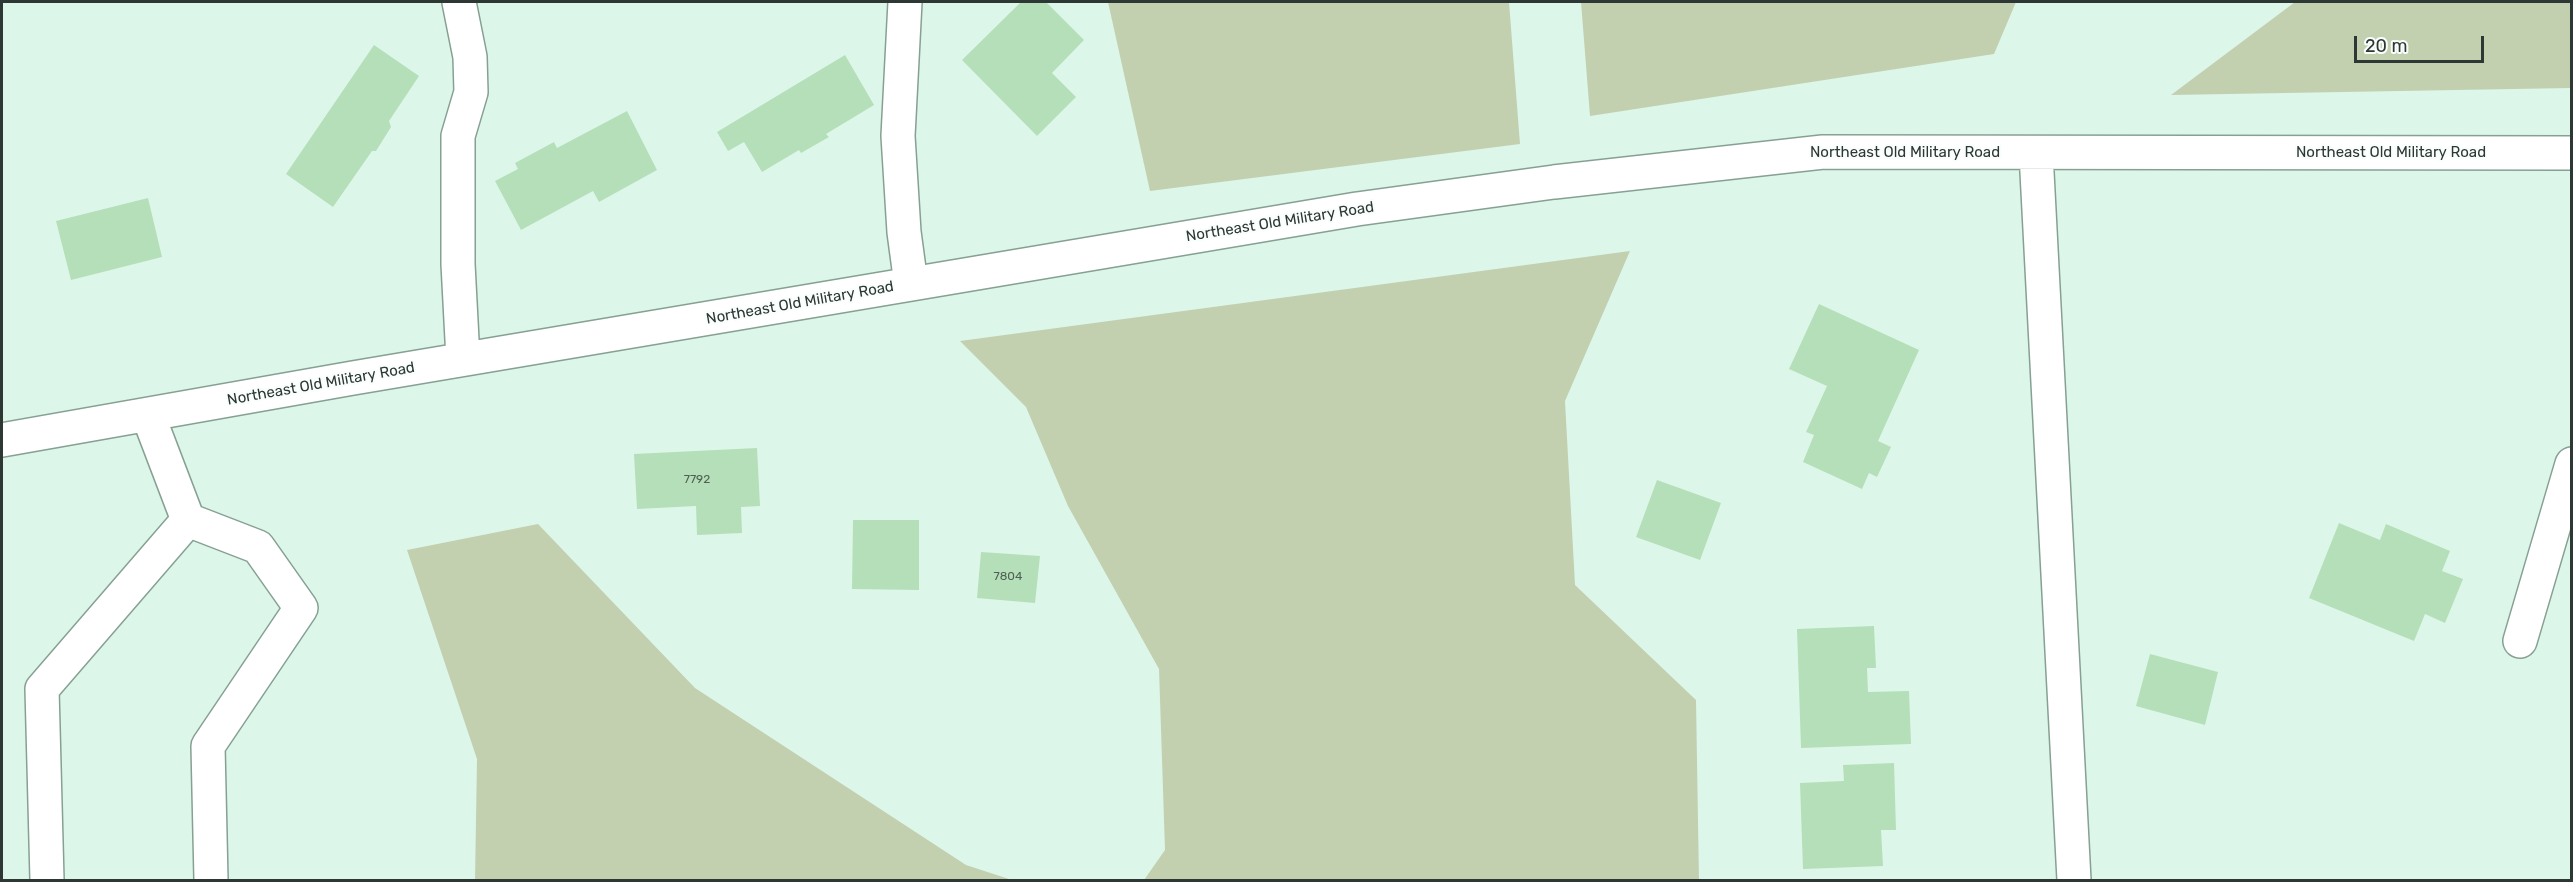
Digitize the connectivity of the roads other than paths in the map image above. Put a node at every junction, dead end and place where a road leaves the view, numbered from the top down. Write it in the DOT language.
graph roads {
  1 [pos="459,2"];
  2 [pos="905,2"];
  3 [pos="2036,153"];
  4 [pos="2571,153"];
  5 [pos="911,284"];
  6 [pos="463,359"];
  7 [pos="148,415"];
  8 [pos="2,440"];
  9 [pos="2571,464"];
  10 [pos="188,520"];
  11 [pos="2520,641"];
  12 [pos="47,880"];
  13 [pos="211,880"];
  14 [pos="2074,880"];
  1 -- 6 [label="street"];
  2 -- 5 [label="street"];
  3 -- 4 [label="street, Northeast Old Military Road"];
  3 -- 5 [label="street, Northeast Old Military Road"];
  3 -- 14 [label="street"];
  5 -- 6 [label="street, Northeast Old Military Road"];
  6 -- 7 [label="street, Northeast Old Military Road"];
  7 -- 8 [label="street, Northeast Old Military Road"];
  7 -- 10 [label="street"];
  9 -- 11 [label="street"];
  10 -- 12 [label="street"];
  10 -- 13 [label="street"];
}
